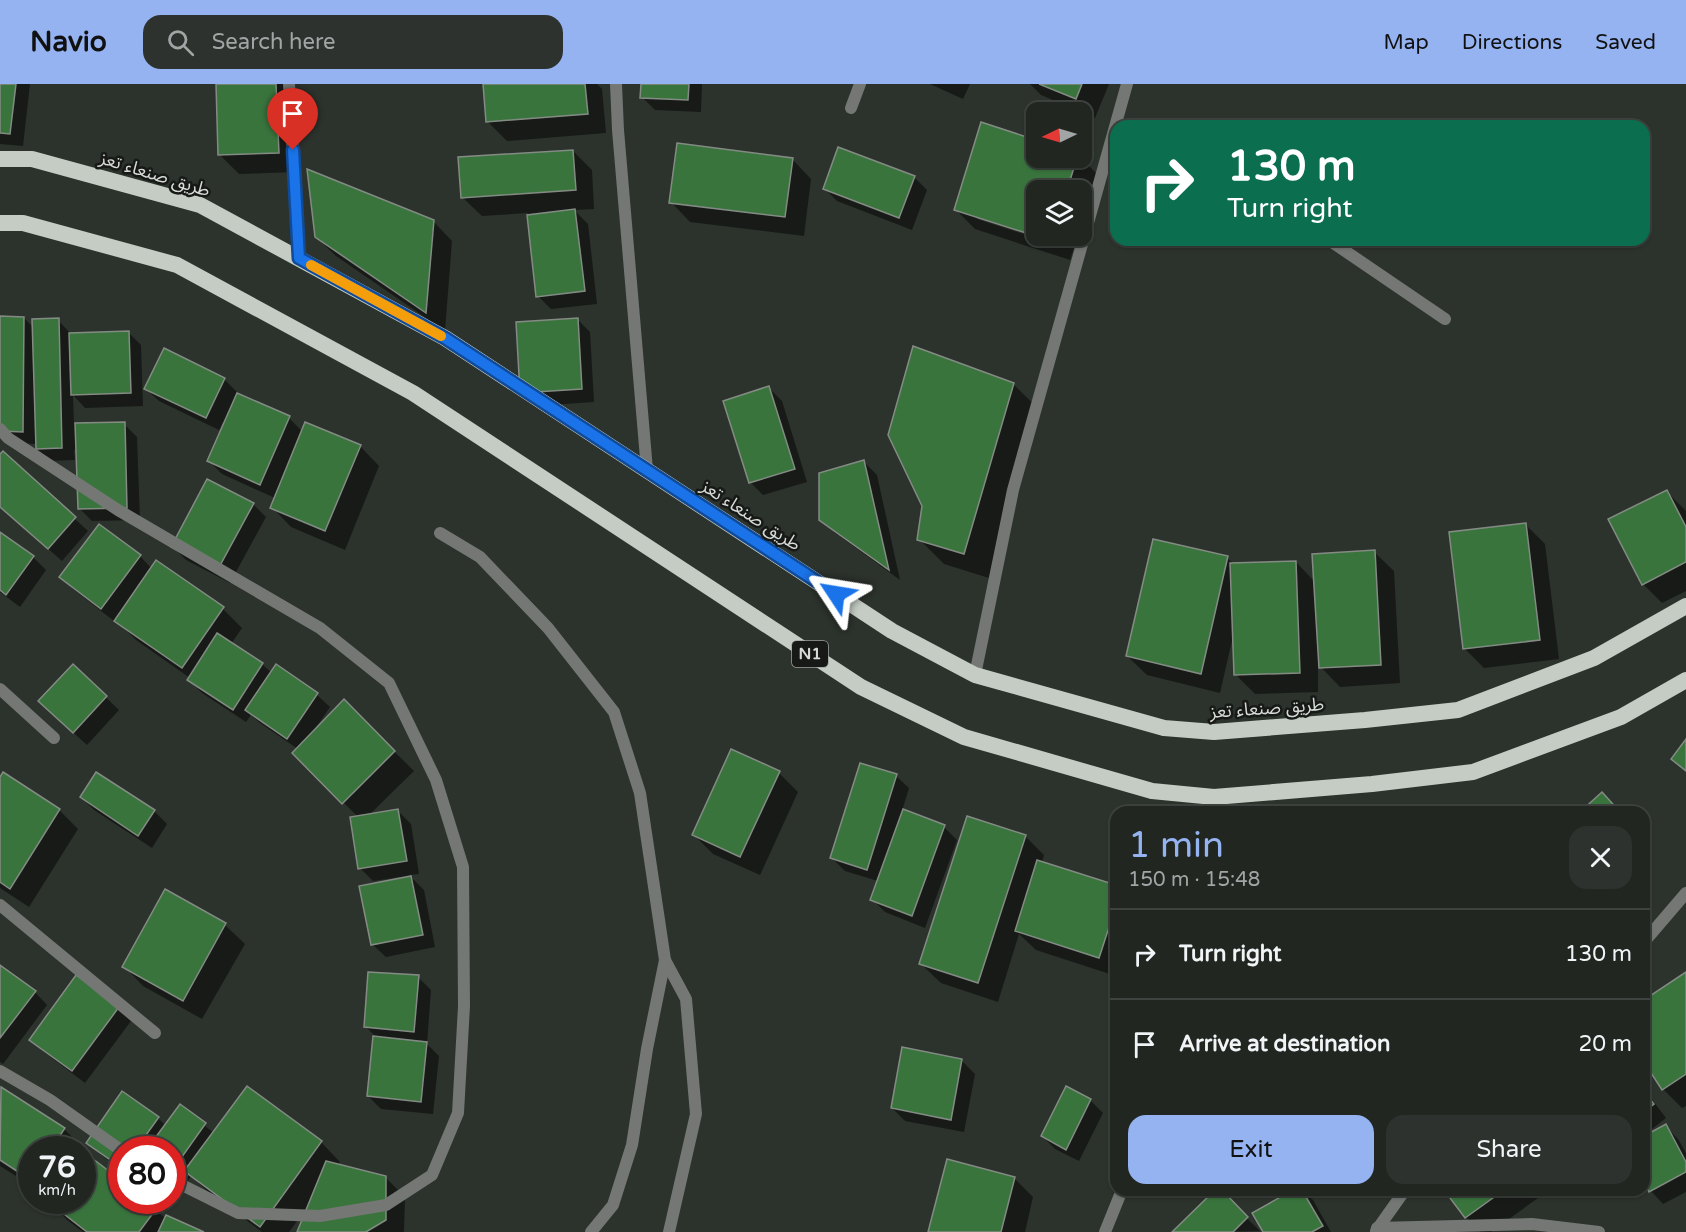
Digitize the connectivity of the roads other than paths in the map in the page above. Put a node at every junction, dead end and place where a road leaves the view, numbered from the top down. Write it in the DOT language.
graph roads {
  1 [pos="289,84"];
  2 [pos="616,84"];
  3 [pos="860,84"];
  4 [pos="1127,84"];
  5 [pos="851,108"];
  6 [pos="1117,120"];
  7 [pos="1110,145"];
  8 [pos="0,159"];
  9 [pos="0,223"];
  10 [pos="1338,246"];
  11 [pos="299,258"];
  12 [pos="1445,318"];
  13 [pos="0,429"];
  14 [pos="647,470"];
  15 [pos="441,533"];
  16 [pos="1686,606"];
  17 [pos="975,675"];
  18 [pos="1686,680"];
  19 [pos="0,690"];
  20 [pos="54,738"];
  21 [pos="1213,804"];
  22 [pos="1686,893"];
  23 [pos="0,905"];
  24 [pos="1650,935"];
  25 [pos="665,960"];
  26 [pos="155,1033"];
  27 [pos="0,1071"];
  28 [pos="108,1141"];
  29 [pos="186,1187"];
  30 [pos="1120,1196"];
  31 [pos="1401,1196"];
  32 [pos="1376,1230"];
  33 [pos="591,1232"];
  34 [pos="669,1232"];
  35 [pos="1105,1232"];
  36 [pos="1599,1232"];
  1 -- 11 [label="street"];
  2 -- 14 [label="street"];
  3 -- 5 [label="street"];
  4 -- 6 [label="street"];
  7 -- 17 [label="street"];
  8 -- 11 [label="highway, طريق صنعاء تعز"];
  9 -- 21 [label="highway, N1"];
  10 -- 12 [label="street"];
  11 -- 14 [label="highway, طريق صنعاء تعز"];
  13 -- 29 [label="street"];
  14 -- 17 [label="highway, طريق صنعاء تعز"];
  15 -- 25 [label="street"];
  16 -- 17 [label="highway, طريق صنعاء تعز"];
  18 -- 21 [label="highway, N1"];
  19 -- 20 [label="street"];
  22 -- 24 [label="street"];
  23 -- 26 [label="street"];
  25 -- 33 [label="street"];
  25 -- 34 [label="street"];
  27 -- 28 [label="street"];
  30 -- 35 [label="street"];
  31 -- 32 [label="street"];
  32 -- 36 [label="street"];
}
